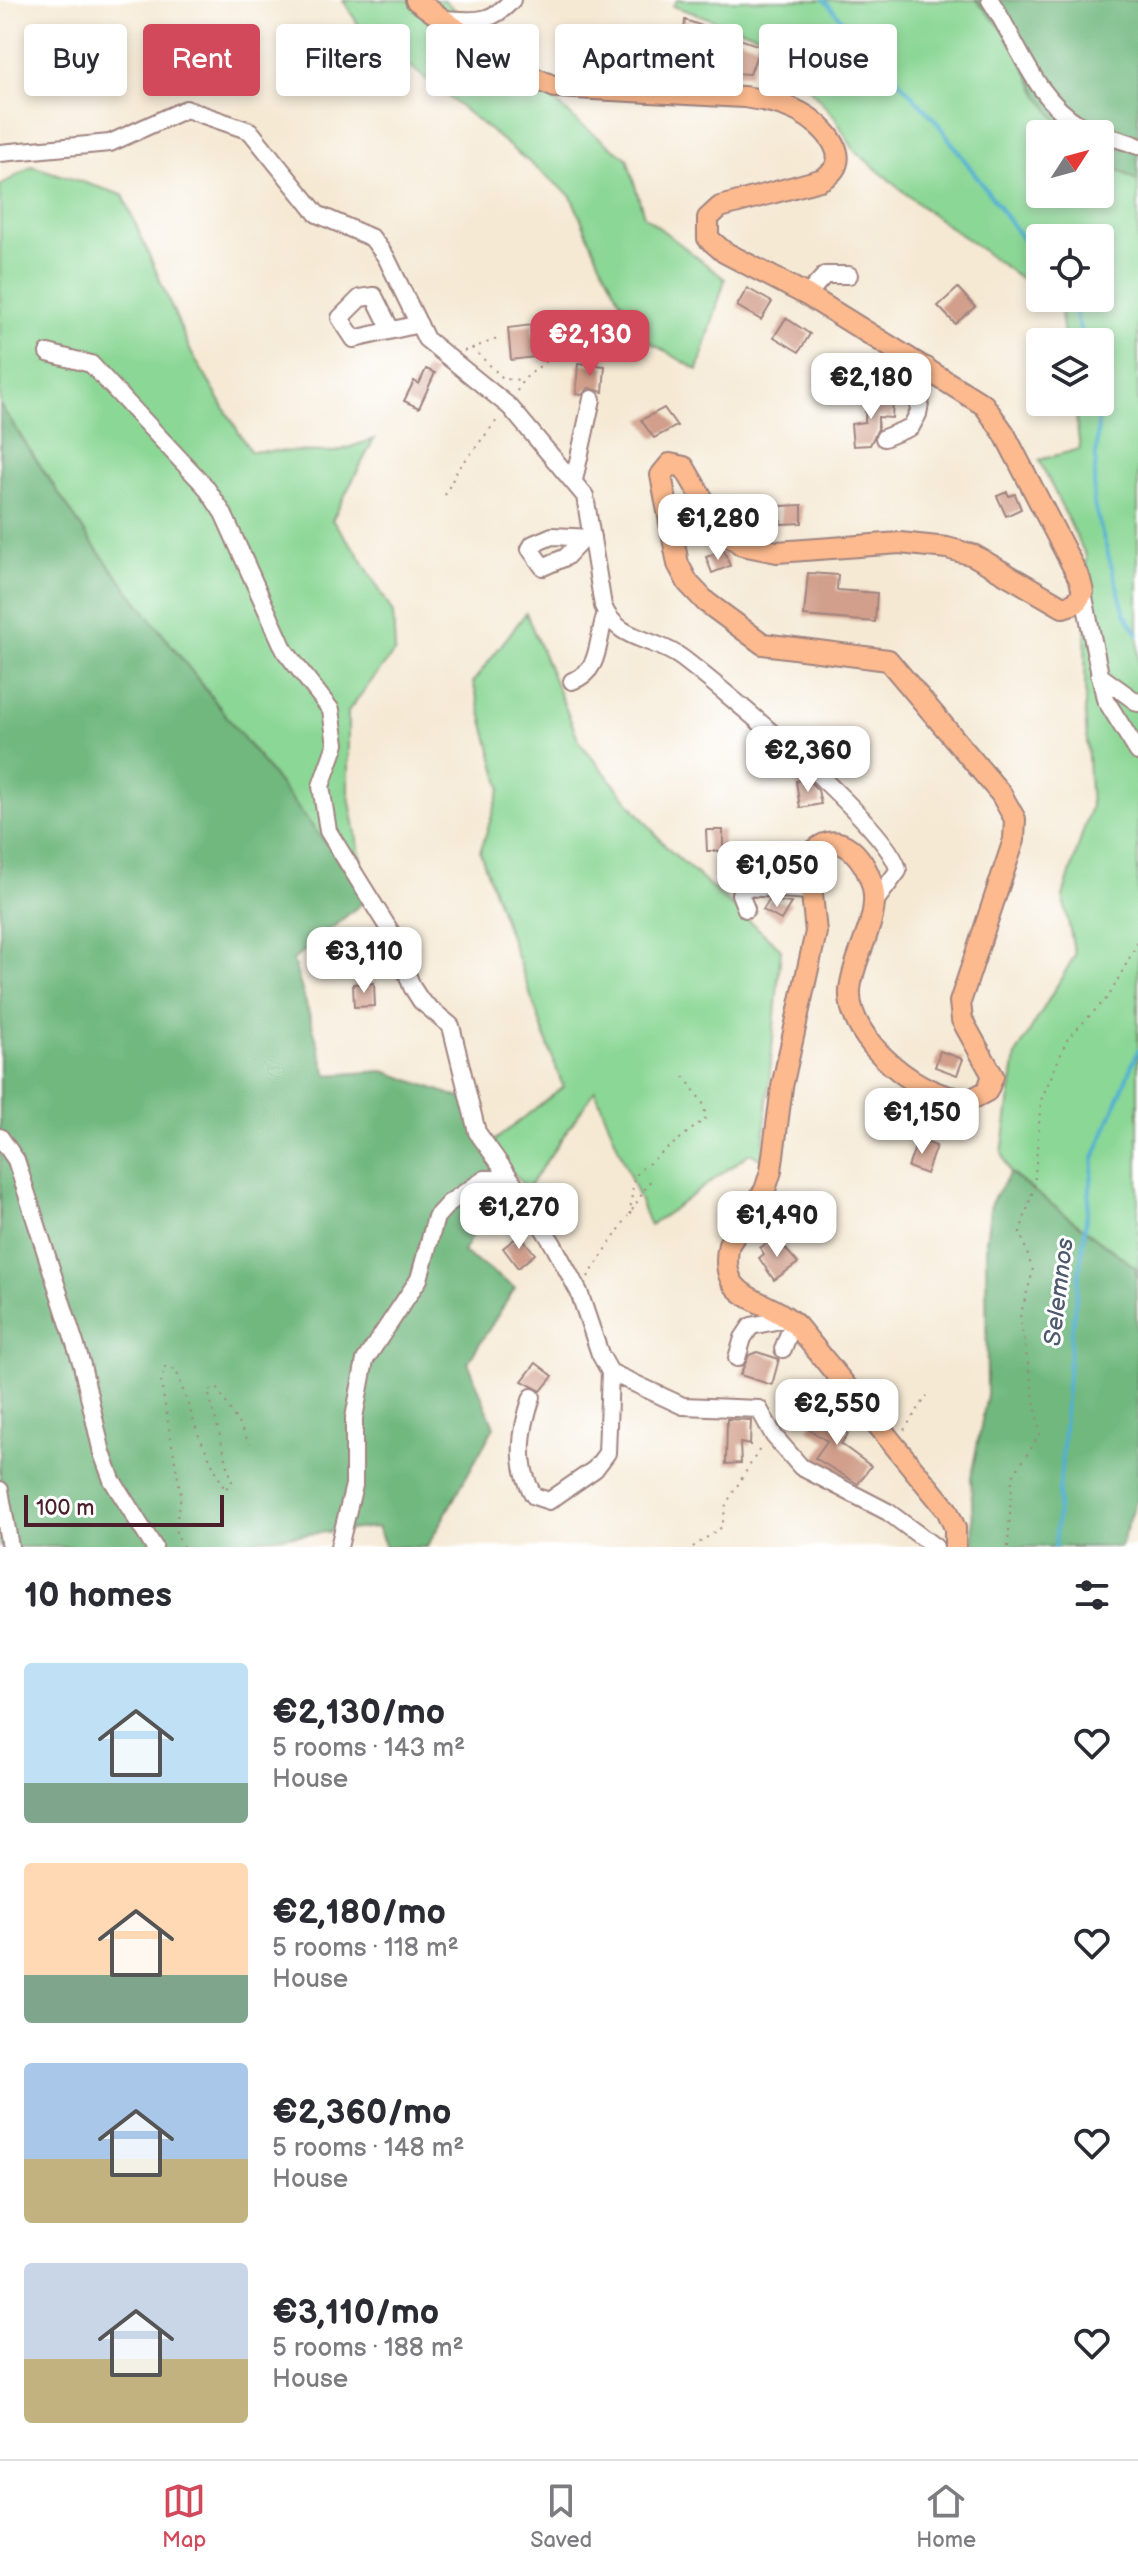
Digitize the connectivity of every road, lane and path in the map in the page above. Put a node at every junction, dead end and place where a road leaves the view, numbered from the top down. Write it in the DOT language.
graph roads {
  1 [pos="416,0"];
  2 [pos="512,0"];
  3 [pos="990,0"];
  4 [pos="441,19"];
  5 [pos="1138,146"];
  6 [pos="0,153"];
  7 [pos="849,275"];
  8 [pos="807,295"];
  9 [pos="419,324"];
  10 [pos="390,328"];
  11 [pos="500,338"];
  12 [pos="472,348"];
  13 [pos="48,353"];
  14 [pos="444,357"];
  15 [pos="546,361"];
  16 [pos="927,366"];
  17 [pos="523,380"];
  18 [pos="592,399"];
  19 [pos="510,407"];
  20 [pos="884,438"];
  21 [pos="574,480"];
  22 [pos="445,495"];
  23 [pos="1083,592"];
  24 [pos="606,613"];
  25 [pos="1099,675"];
  26 [pos="572,681"];
  27 [pos="1138,703"];
  28 [pos="1138,752"];
  29 [pos="812,891"];
  30 [pos="874,903"];
  31 [pos="746,909"];
  32 [pos="1138,942"];
  33 [pos="684,1076"];
  34 [pos="0,1137"];
  35 [pos="652,1178"];
  36 [pos="519,1190"];
  37 [pos="630,1214"];
  38 [pos="579,1292"];
  39 [pos="793,1322"];
  40 [pos="783,1349"];
  41 [pos="737,1358"];
  42 [pos="610,1372"];
  43 [pos="927,1396"];
  44 [pos="532,1397"];
  45 [pos="774,1436"];
  46 [pos="250,1444"];
  47 [pos="894,1445"];
  48 [pos="0,1490"];
  49 [pos="903,1522"];
  50 [pos="10,1547"];
  51 [pos="154,1547"];
  52 [pos="183,1547"];
  53 [pos="339,1547"];
  54 [pos="693,1547"];
  55 [pos="912,1547"];
  56 [pos="935,1547"];
  57 [pos="955,1547"];
  58 [pos="1008,1547"];
  1 -- 4 [label="main road"];
  2 -- 4 [label="street"];
  3 -- 5 [label="street"];
  4 -- 8 [label="main road"];
  6 -- 9 [label="street"];
  7 -- 8 [label="street"];
  8 -- 16 [label="main road"];
  9 -- 10 [label="street"];
  9 -- 14 [label="street"];
  11 -- 12 [label="path"];
  12 -- 14 [label="path"];
  12 -- 17 [label="path"];
  13 -- 36 [label="street"];
  14 -- 19 [label="street"];
  15 -- 17 [label="path"];
  16 -- 20 [label="street"];
  16 -- 23 [label="main road"];
  17 -- 19 [label="path"];
  18 -- 21 [label="street"];
  19 -- 21 [label="street"];
  19 -- 22 [label="path"];
  21 -- 24 [label="street"];
  23 -- 25 [label="street"];
  23 -- 30 [label="main road"];
  24 -- 26 [label="street"];
  24 -- 30 [label="street"];
  25 -- 27 [label="street"];
  25 -- 28 [label="street"];
  29 -- 30 [label="main road"];
  29 -- 31 [label="street"];
  29 -- 39 [label="main road"];
  32 -- 58 [label="path"];
  33 -- 37 [label="path"];
  34 -- 51 [label="street"];
  35 -- 37 [label="path"];
  36 -- 38 [label="street"];
  36 -- 53 [label="street"];
  37 -- 38 [label="path"];
  38 -- 42 [label="street"];
  39 -- 40 [label="street"];
  39 -- 41 [label="street"];
  39 -- 47 [label="main road"];
  42 -- 44 [label="street"];
  42 -- 45 [label="street"];
  43 -- 47 [label="path"];
  45 -- 49 [label="street"];
  45 -- 54 [label="path"];
  46 -- 52 [label="path"];
  47 -- 57 [label="main road"];
  48 -- 50 [label="street"];
  49 -- 55 [label="street"];
  49 -- 56 [label="street"];
}
